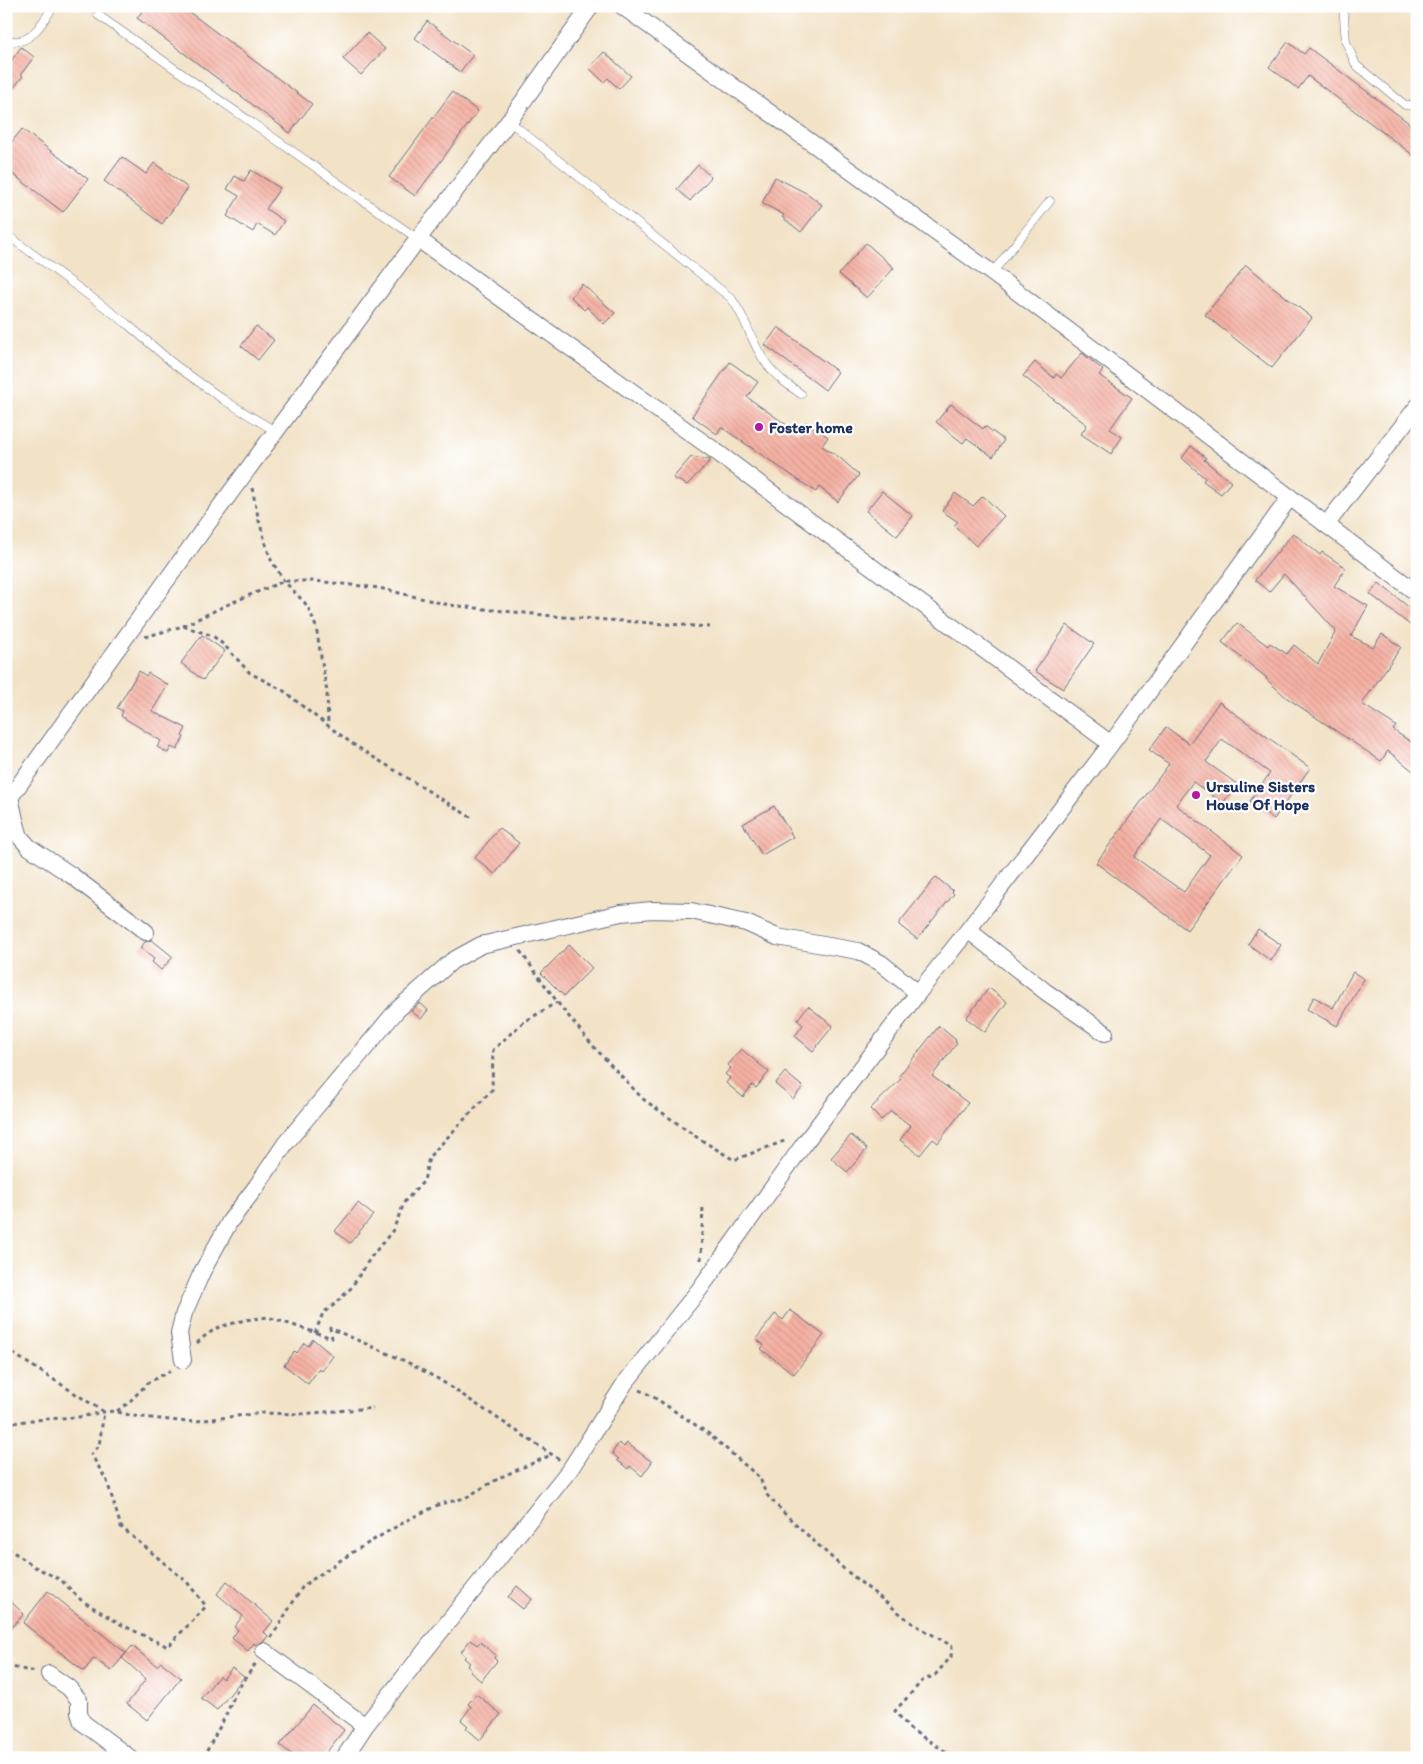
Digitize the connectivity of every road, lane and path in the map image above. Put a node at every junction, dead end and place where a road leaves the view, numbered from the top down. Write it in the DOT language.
graph roads {
  1 [pos="54,6"];
  2 [pos="591,6"];
  3 [pos="622,6"];
  4 [pos="1343,6"];
  5 [pos="98,14"];
  6 [pos="6,39"];
  7 [pos="1417,104"];
  8 [pos="509,121"];
  9 [pos="1050,201"];
  10 [pos="6,234"];
  11 [pos="418,239"];
  12 [pos="992,273"];
  13 [pos="801,394"];
  14 [pos="1417,407"];
  15 [pos="275,431"];
  16 [pos="255,460"];
  17 [pos="1290,497"];
  18 [pos="1326,525"];
  19 [pos="284,581"];
  20 [pos="1417,593"];
  21 [pos="183,626"];
  22 [pos="710,627"];
  23 [pos="123,641"];
  24 [pos="328,726"];
  25 [pos="1111,744"];
  26 [pos="8,800"];
  27 [pos="472,818"];
  28 [pos="968,930"];
  29 [pos="146,932"];
  30 [pos="511,937"];
  31 [pos="918,993"];
  32 [pos="557,1002"];
  33 [pos="1106,1033"];
  34 [pos="804,1144"];
  35 [pos="703,1205"];
  36 [pos="700,1262"];
  37 [pos="315,1333"];
  38 [pos="6,1349"];
  39 [pos="183,1360"];
  40 [pos="625,1384"];
  41 [pos="373,1408"];
  42 [pos="118,1411"];
  43 [pos="104,1412"];
  44 [pos="6,1424"];
  45 [pos="551,1455"];
  46 [pos="570,1468"];
  47 [pos="6,1547"];
  48 [pos="264,1651"];
  49 [pos="6,1666"];
  50 [pos="49,1674"];
  51 [pos="365,1726"];
  52 [pos="130,1758"];
  53 [pos="203,1758"];
  54 [pos="344,1758"];
  55 [pos="956,1758"];
  1 -- 6 [label="lane"];
  2 -- 8 [label="street"];
  3 -- 12 [label="street"];
  4 -- 7 [label="lane"];
  5 -- 11 [label="lane"];
  8 -- 11 [label="street"];
  8 -- 13 [label="lane"];
  9 -- 12 [label="lane"];
  10 -- 15 [label="lane"];
  11 -- 15 [label="street"];
  11 -- 25 [label="street"];
  12 -- 17 [label="street"];
  14 -- 18 [label="street"];
  15 -- 16 [label="street"];
  16 -- 19 [label="path"];
  16 -- 23 [label="street"];
  17 -- 18 [label="street"];
  17 -- 25 [label="street"];
  18 -- 20 [label="street"];
  19 -- 21 [label="path"];
  19 -- 22 [label="path"];
  19 -- 24 [label="path"];
  21 -- 23 [label="path"];
  21 -- 24 [label="path"];
  23 -- 26 [label="street"];
  24 -- 27 [label="path"];
  25 -- 28 [label="street"];
  26 -- 29 [label="street"];
  28 -- 31 [label="street"];
  28 -- 33 [label="street"];
  30 -- 31 [label="street"];
  30 -- 32 [label="path"];
  30 -- 39 [label="street"];
  31 -- 34 [label="street"];
  32 -- 34 [label="path"];
  32 -- 37 [label="path"];
  34 -- 40 [label="street"];
  35 -- 36 [label="path"];
  37 -- 39 [label="path"];
  37 -- 45 [label="path"];
  38 -- 43 [label="path"];
  39 -- 42 [label="path"];
  40 -- 46 [label="street"];
  40 -- 55 [label="path"];
  41 -- 42 [label="path"];
  42 -- 43 [label="path"];
  43 -- 44 [label="path"];
  43 -- 47 [label="path"];
  45 -- 46 [label="path"];
  45 -- 48 [label="path"];
  46 -- 51 [label="street"];
  48 -- 51 [label="street"];
  48 -- 53 [label="path"];
  49 -- 50 [label="path"];
  50 -- 52 [label="street"];
  51 -- 54 [label="street"];
}
